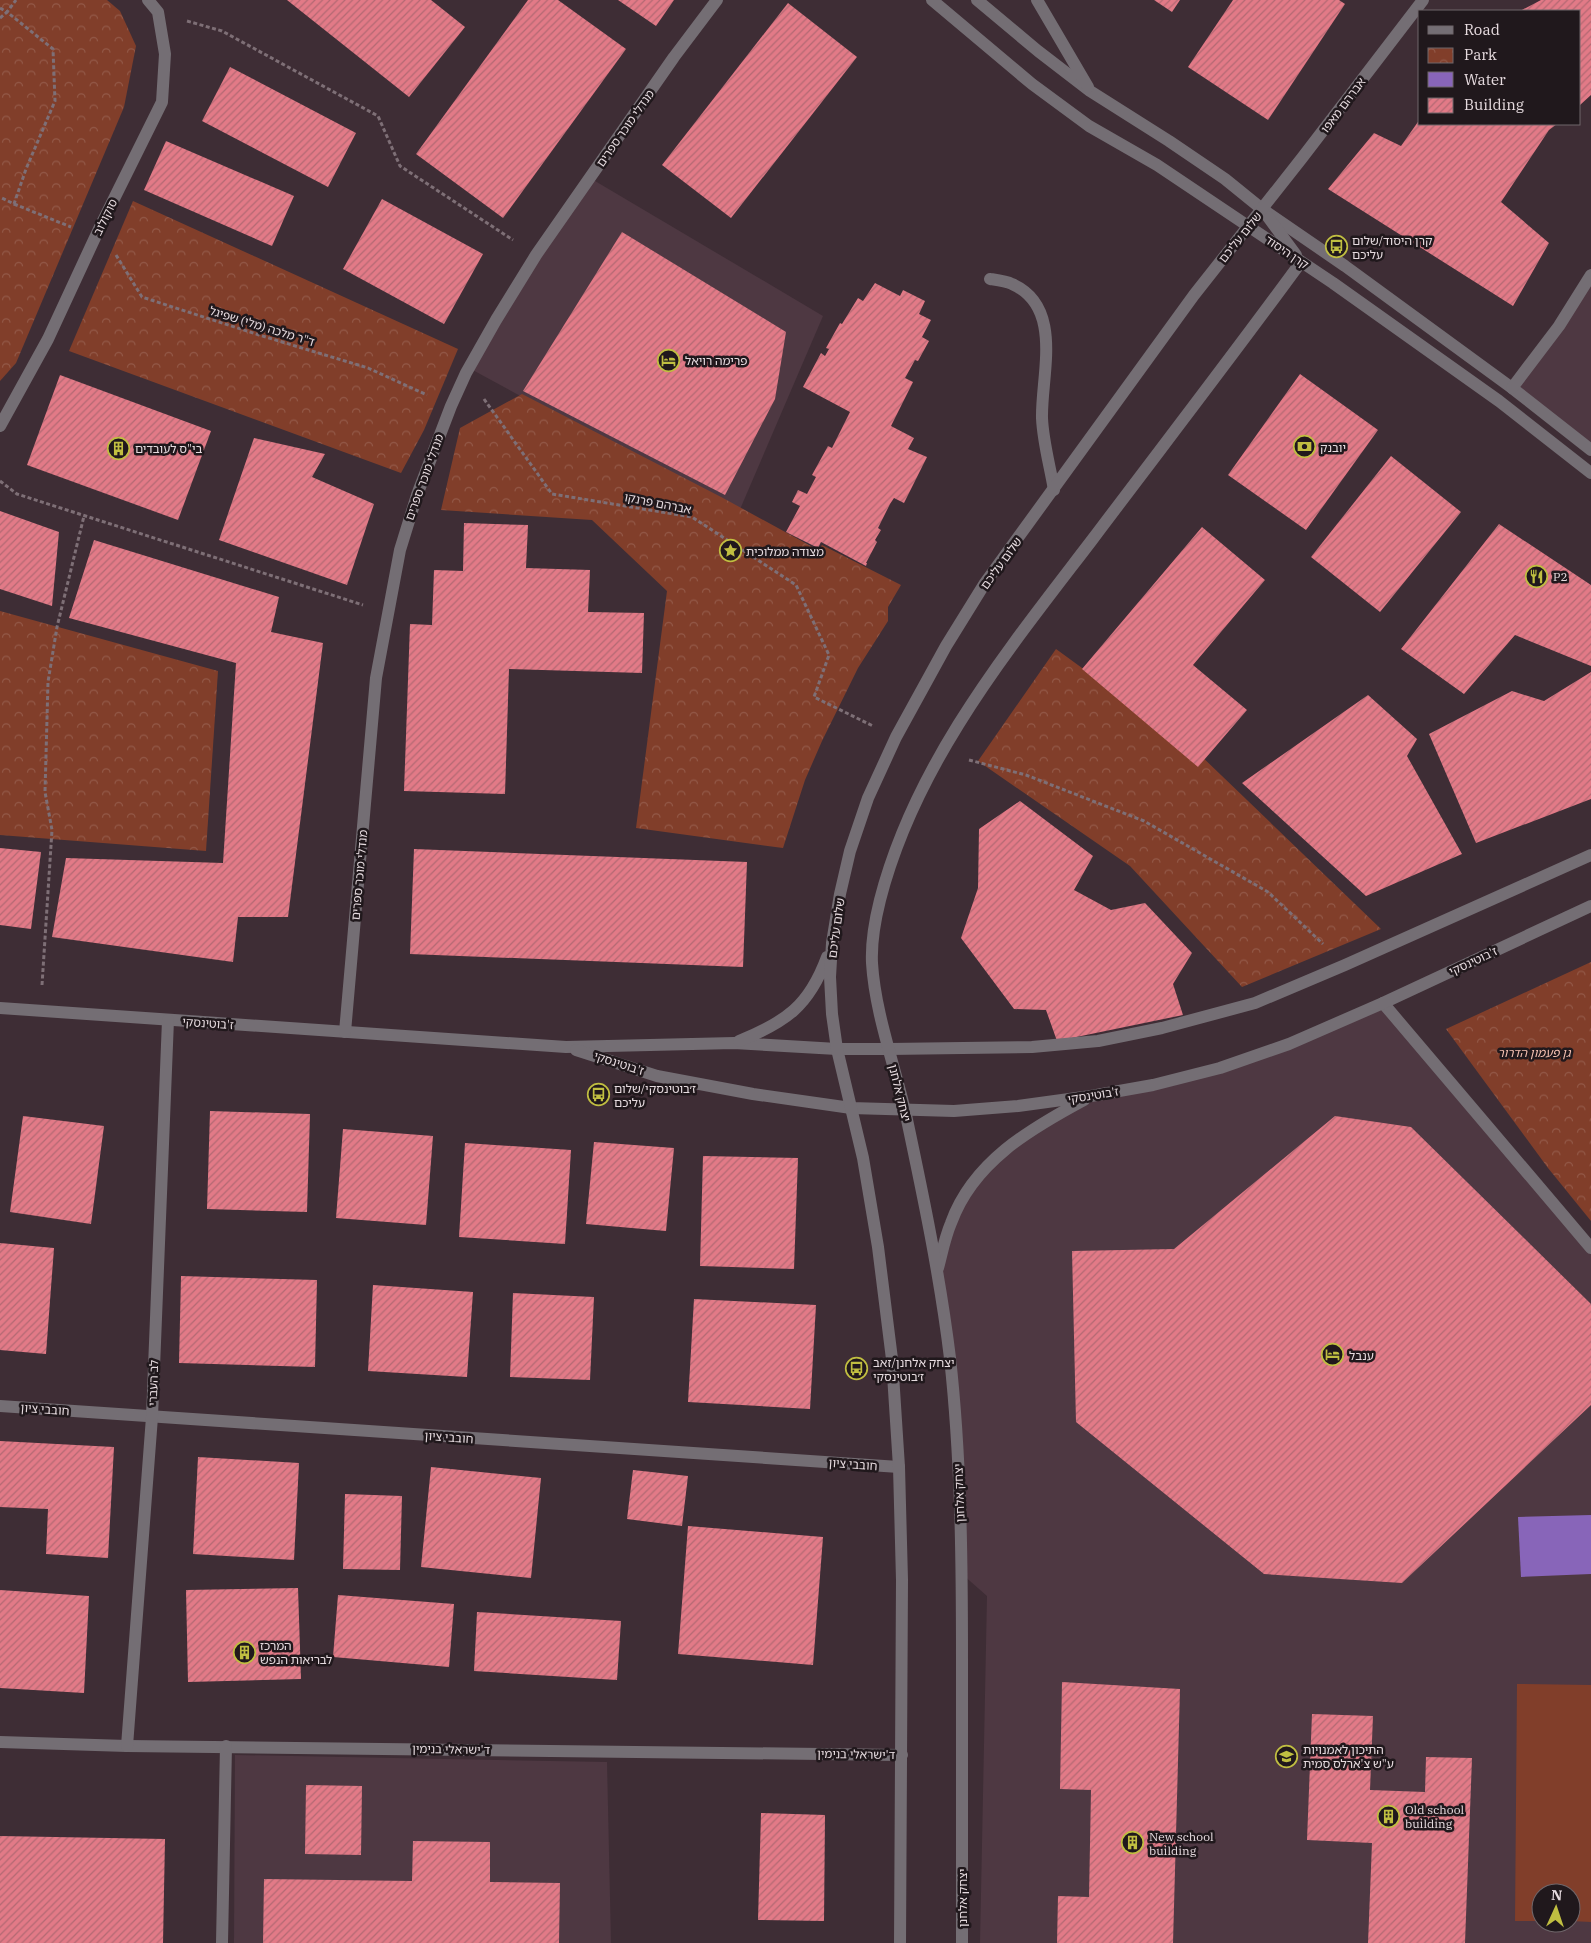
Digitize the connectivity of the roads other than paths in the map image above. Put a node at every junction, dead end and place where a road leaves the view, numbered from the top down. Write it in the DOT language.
graph roads {
  1 [pos="148,0"];
  2 [pos="717,0"];
  3 [pos="932,0"];
  4 [pos="977,0"];
  5 [pos="1037,0"];
  6 [pos="1423,0"];
  7 [pos="1090,91"];
  8 [pos="1262,209"];
  9 [pos="1248,226"];
  10 [pos="1301,262"];
  11 [pos="1591,276"];
  12 [pos="990,279"];
  13 [pos="1512,388"];
  14 [pos="0,426"];
  15 [pos="1591,450"];
  16 [pos="1591,474"];
  17 [pos="1054,490"];
  18 [pos="1591,855"];
  19 [pos="1591,906"];
  20 [pos="832,942"];
  21 [pos="1383,1003"];
  22 [pos="0,1008"];
  23 [pos="168,1020"];
  24 [pos="345,1032"];
  25 [pos="734,1043"];
  26 [pos="566,1047"];
  27 [pos="837,1049"];
  28 [pos="889,1049"];
  29 [pos="1091,1096"];
  30 [pos="852,1108"];
  31 [pos="905,1109"];
  32 [pos="1591,1248"];
  33 [pos="938,1270"];
  34 [pos="0,1406"];
  35 [pos="152,1416"];
  36 [pos="899,1467"];
  37 [pos="0,1742"];
  38 [pos="128,1746"];
  39 [pos="226,1746"];
  40 [pos="902,1754"];
  41 [pos="222,1943"];
  42 [pos="900,1943"];
  43 [pos="962,1943"];
  1 -- 14 [label="street, סוקולוב"];
  2 -- 24 [label="street, מנדלי מוכר ספרים"];
  3 -- 9 [label="street, קרן היסוד"];
  4 -- 7 [label="street"];
  5 -- 7 [label="street"];
  6 -- 8 [label="street, אברהם מאפו"];
  7 -- 8 [label="street"];
  8 -- 9 [label="street, שלום עליכם"];
  8 -- 10 [label="street, שלום עליכם"];
  8 -- 13 [label="street"];
  9 -- 10 [label="street, קרן היסוד"];
  9 -- 17 [label="street, שלום עליכם"];
  10 -- 16 [label="street, קרן היסוד"];
  10 -- 28 [label="street"];
  11 -- 13 [label="street"];
  12 -- 17 [label="street"];
  13 -- 15 [label="street"];
  17 -- 20 [label="street, שלום עליכם"];
  18 -- 28 [label="street, ז'בוטינסקי"];
  19 -- 21 [label="street, ז'בוטינסקי"];
  20 -- 25 [label="street"];
  20 -- 27 [label="street, שלום עליכם"];
  21 -- 29 [label="street, ז'בוטינסקי"];
  21 -- 32 [label="street"];
  22 -- 23 [label="street, ז'בוטינסקי"];
  23 -- 24 [label="street, ז'בוטינסקי"];
  23 -- 35 [label="street, לב העברי"];
  24 -- 26 [label="street, ז'בוטינסקי"];
  25 -- 26 [label="street, ז'בוטינסקי"];
  25 -- 27 [label="street, ז'בוטינסקי"];
  26 -- 30 [label="street, ז'בוטינסקי"];
  27 -- 28 [label="street, ז'בוטינסקי"];
  27 -- 30 [label="street"];
  28 -- 31 [label="street, יצחק אלחנן"];
  29 -- 31 [label="street, ז'בוטינסקי"];
  29 -- 33 [label="street"];
  30 -- 31 [label="street, ז'בוטינסקי"];
  30 -- 36 [label="street"];
  31 -- 33 [label="street, יצחק אלחנן"];
  33 -- 43 [label="street, יצחק אלחנן"];
  34 -- 35 [label="street, חובבי ציון"];
  35 -- 36 [label="street, חובבי ציון"];
  35 -- 38 [label="street, לב העברי"];
  36 -- 40 [label="street"];
  37 -- 38 [label="street, ד'ישראלי בנימין"];
  38 -- 39 [label="street, ד'ישראלי בנימין"];
  39 -- 40 [label="street, ד'ישראלי בנימין"];
  39 -- 41 [label="street"];
  40 -- 42 [label="street"];
}
